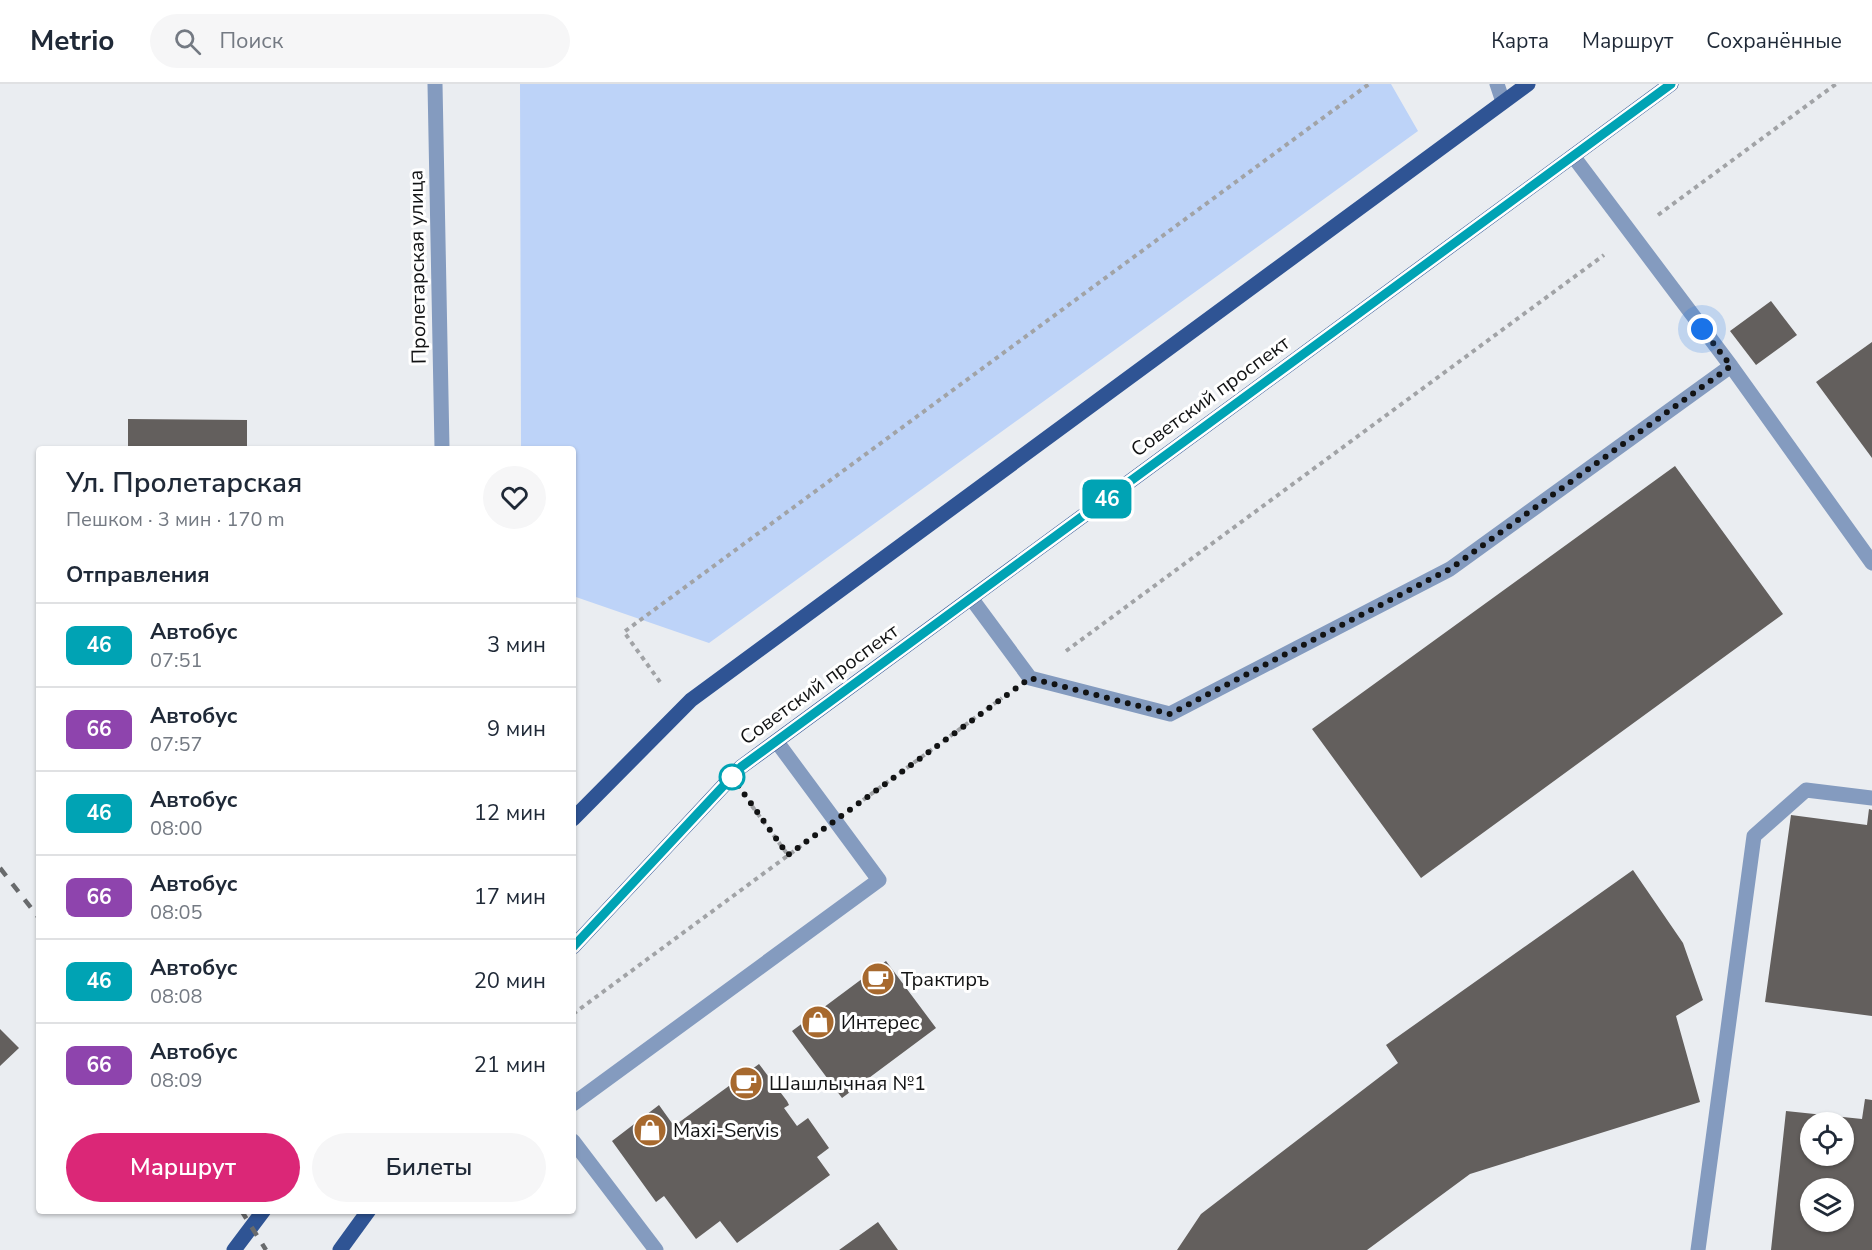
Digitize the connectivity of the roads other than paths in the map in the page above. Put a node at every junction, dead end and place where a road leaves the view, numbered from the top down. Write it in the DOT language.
graph roads {
  1 [pos="435,84"];
  2 [pos="1497,84"];
  3 [pos="1528,84"];
  4 [pos="1671,84"];
  5 [pos="1503,102"];
  6 [pos="1572,156"];
  7 [pos="1731,366"];
  8 [pos="442,446"];
  9 [pos="1872,563"];
  10 [pos="971,598"];
  11 [pos="777,742"];
  12 [pos="1872,798"];
  13 [pos="576,816"];
  14 [pos="576,944"];
  15 [pos="576,1102"];
  16 [pos="576,1145"];
  17 [pos="261,1214"];
  18 [pos="366,1214"];
  19 [pos="234,1250"];
  20 [pos="340,1250"];
  21 [pos="656,1250"];
  22 [pos="1698,1250"];
  1 -- 8 [label="street, Пролетарская улица"];
  2 -- 5 [label="street"];
  3 -- 5 [label="main road"];
  4 -- 6 [label="main road, Советский проспект"];
  5 -- 13 [label="main road"];
  6 -- 7 [label="street"];
  6 -- 10 [label="main road, Советский проспект"];
  7 -- 9 [label="street"];
  7 -- 10 [label="street"];
  10 -- 11 [label="main road, Советский проспект"];
  11 -- 14 [label="main road, Советский проспект"];
  11 -- 15 [label="street"];
  12 -- 22 [label="street"];
  16 -- 21 [label="street"];
  17 -- 19 [label="main road"];
  18 -- 20 [label="main road"];
}
